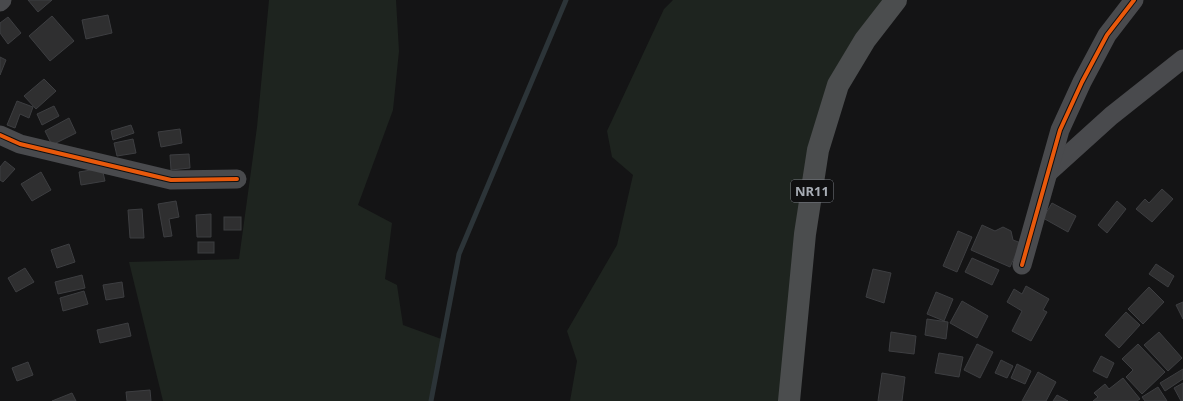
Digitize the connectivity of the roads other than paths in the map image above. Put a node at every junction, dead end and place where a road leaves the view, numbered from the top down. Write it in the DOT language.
graph roads {
  1 [pos="896,0"];
  2 [pos="1134,0"];
  3 [pos="1183,59"];
  4 [pos="0,136"];
  5 [pos="1049,172"];
  6 [pos="237,179"];
  7 [pos="1022,265"];
  8 [pos="789,401"];
  1 -- 8 [label="highway, NR11"];
  2 -- 5 [label="street"];
  3 -- 5 [label="street"];
  4 -- 6 [label="street"];
  5 -- 7 [label="street"];
}
